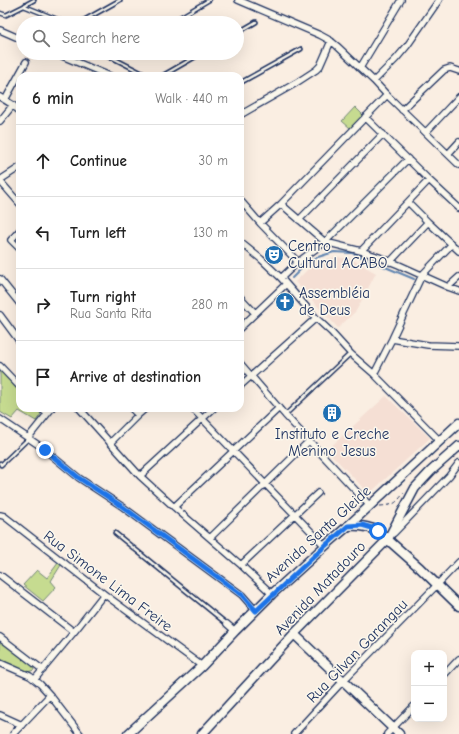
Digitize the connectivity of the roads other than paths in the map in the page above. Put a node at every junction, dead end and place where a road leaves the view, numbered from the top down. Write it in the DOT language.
graph roads {
  1 [pos="34,0"];
  2 [pos="120,0"];
  3 [pos="209,0"];
  4 [pos="238,0"];
  5 [pos="401,0"];
  6 [pos="439,0"];
  7 [pos="24,6"];
  8 [pos="0,13"];
  9 [pos="49,16"];
  10 [pos="91,16"];
  11 [pos="182,16"];
  12 [pos="256,22"];
  13 [pos="244,29"];
  14 [pos="0,30"];
  15 [pos="16,37"];
  16 [pos="331,41"];
  17 [pos="301,49"];
  18 [pos="73,60"];
  19 [pos="118,60"];
  20 [pos="190,60"];
  21 [pos="26,62"];
  22 [pos="360,68"];
  23 [pos="99,70"];
  24 [pos="459,71"];
  25 [pos="19,72"];
  26 [pos="103,72"];
  27 [pos="140,72"];
  28 [pos="169,72"];
  29 [pos="16,77"];
  30 [pos="244,81"];
  31 [pos="374,81"];
  32 [pos="387,95"];
  33 [pos="459,97"];
  34 [pos="2,98"];
  35 [pos="13,105"];
  36 [pos="16,108"];
  37 [pos="402,110"];
  38 [pos="244,113"];
  39 [pos="365,117"];
  40 [pos="0,120"];
  41 [pos="426,132"];
  42 [pos="383,134"];
  43 [pos="459,142"];
  44 [pos="448,154"];
  45 [pos="408,159"];
  46 [pos="459,165"];
  47 [pos="16,170"];
  48 [pos="0,180"];
  49 [pos="429,180"];
  50 [pos="459,198"];
  51 [pos="16,199"];
  52 [pos="408,202"];
  53 [pos="454,203"];
  54 [pos="281,204"];
  55 [pos="244,205"];
  56 [pos="459,208"];
  57 [pos="299,220"];
  58 [pos="428,222"];
  59 [pos="260,223"];
  60 [pos="16,234"];
  61 [pos="325,242"];
  62 [pos="452,244"];
  63 [pos="16,245"];
  64 [pos="244,245"];
  65 [pos="361,251"];
  66 [pos="459,251"];
  67 [pos="298,262"];
  68 [pos="390,262"];
  69 [pos="422,275"];
  70 [pos="459,277"];
  71 [pos="281,278"];
  72 [pos="0,279"];
  73 [pos="286,284"];
  74 [pos="448,288"];
  75 [pos="459,291"];
  76 [pos="16,299"];
  77 [pos="244,301"];
  78 [pos="255,313"];
  79 [pos="0,315"];
  80 [pos="316,318"];
  81 [pos="244,324"];
  82 [pos="16,337"];
  83 [pos="392,339"];
  84 [pos="459,346"];
  85 [pos="351,354"];
  86 [pos="0,366"];
  87 [pos="244,368"];
  88 [pos="374,374"];
  89 [pos="251,376"];
  90 [pos="16,382"];
  91 [pos="244,382"];
  92 [pos="279,408"];
  93 [pos="83,412"];
  94 [pos="135,412"];
  95 [pos="141,412"];
  96 [pos="196,412"];
  97 [pos="209,412"];
  98 [pos="47,414"];
  99 [pos="138,415"];
  100 [pos="285,415"];
  101 [pos="202,418"];
  102 [pos="0,419"];
  103 [pos="459,422"];
  104 [pos="28,438"];
  105 [pos="440,440"];
  106 [pos="309,441"];
  107 [pos="110,443"];
  108 [pos="459,446"];
  109 [pos="233,451"];
  110 [pos="0,463"];
  111 [pos="458,466"];
  112 [pos="140,476"];
  113 [pos="265,484"];
  114 [pos="318,493"];
  115 [pos="370,506"];
  116 [pos="174,507"];
  117 [pos="0,515"];
  118 [pos="295,516"];
  119 [pos="348,526"];
  120 [pos="115,533"];
  121 [pos="210,538"];
  122 [pos="388,539"];
  123 [pos="325,546"];
  124 [pos="459,562"];
  125 [pos="241,565"];
  126 [pos="0,575"];
  127 [pos="438,585"];
  128 [pos="104,594"];
  129 [pos="272,594"];
  130 [pos="459,606"];
  131 [pos="256,611"];
  132 [pos="227,624"];
  133 [pos="235,631"];
  134 [pos="74,632"];
  135 [pos="294,634"];
  136 [pos="0,637"];
  137 [pos="459,659"];
  138 [pos="0,663"];
  139 [pos="202,666"];
  140 [pos="43,670"];
  141 [pos="447,672"];
  142 [pos="35,679"];
  143 [pos="343,681"];
  144 [pos="50,695"];
  145 [pos="411,709"];
  146 [pos="0,715"];
  147 [pos="22,725"];
  148 [pos="390,731"];
  149 [pos="205,733"];
  150 [pos="13,734"];
  151 [pos="80,734"];
  152 [pos="128,734"];
  153 [pos="294,734"];
  154 [pos="399,734"];
  1 -- 7 [label="lane"];
  2 -- 10 [label="lane"];
  3 -- 11 [label="lane"];
  4 -- 16 [label="street"];
  5 -- 22 [label="street"];
  6 -- 31 [label="street"];
  7 -- 8 [label="lane"];
  7 -- 9 [label="lane"];
  12 -- 13 [label="lane"];
  14 -- 15 [label="street"];
  16 -- 22 [label="street"];
  16 -- 38 [label="street"];
  17 -- 30 [label="lane"];
  18 -- 23 [label="street"];
  19 -- 27 [label="lane"];
  20 -- 28 [label="lane"];
  21 -- 25 [label="street"];
  22 -- 31 [label="street"];
  23 -- 26 [label="street"];
  24 -- 37 [label="street"];
  29 -- 34 [label="street"];
  31 -- 32 [label="street"];
  32 -- 37 [label="street"];
  32 -- 39 [label="street"];
  33 -- 41 [label="street"];
  34 -- 35 [label="street"];
  35 -- 36 [label="street"];
  35 -- 40 [label="street"];
  37 -- 41 [label="street"];
  39 -- 42 [label="street"];
  39 -- 54 [label="street"];
  41 -- 44 [label="street"];
  42 -- 45 [label="street"];
  42 -- 57 [label="street"];
  43 -- 44 [label="street"];
  44 -- 46 [label="street"];
  45 -- 49 [label="street"];
  45 -- 61 [label="street"];
  47 -- 48 [label="street"];
  48 -- 51 [label="street"];
  49 -- 52 [label="street"];
  49 -- 53 [label="street"];
  50 -- 53 [label="street"];
  52 -- 58 [label="street"];
  52 -- 65 [label="street"];
  53 -- 56 [label="street"];
  54 -- 57 [label="street"];
  54 -- 59 [label="street"];
  55 -- 59 [label="street"];
  57 -- 61 [label="street"];
  58 -- 62 [label="street"];
  58 -- 68 [label="street"];
  59 -- 67 [label="street"];
  60 -- 63 [label="street"];
  61 -- 65 [label="street"];
  61 -- 67 [label="street"];
  62 -- 66 [label="street"];
  62 -- 69 [label="street"];
  64 -- 71 [label="street"];
  65 -- 68 [label="street"];
  67 -- 71 [label="street"];
  68 -- 69 [label="street"];
  69 -- 74 [label="street"];
  69 -- 83 [label="street"];
  70 -- 74 [label="street"];
  71 -- 73 [label="street"];
  72 -- 76 [label="street"];
  73 -- 78 [label="street"];
  73 -- 80 [label="street"];
  74 -- 75 [label="street"];
  77 -- 78 [label="street"];
  78 -- 81 [label="street"];
  79 -- 82 [label="street"];
  80 -- 85 [label="street"];
  80 -- 89 [label="street"];
  83 -- 84 [label="street"];
  83 -- 88 [label="street"];
  85 -- 88 [label="street"];
  85 -- 100 [label="lane"];
  86 -- 90 [label="street"];
  87 -- 89 [label="street"];
  88 -- 105 [label="street"];
  89 -- 91 [label="street"];
  89 -- 92 [label="street"];
  92 -- 100 [label="street"];
  92 -- 109 [label="street"];
  93 -- 107 [label="street"];
  94 -- 99 [label="street"];
  95 -- 99 [label="street"];
  96 -- 101 [label="street"];
  97 -- 101 [label="street"];
  98 -- 104 [label="street"];
  99 -- 107 [label="street"];
  100 -- 106 [label="street"];
  101 -- 109 [label="street"];
  101 -- 112 [label="street"];
  102 -- 104 [label="street"];
  103 -- 105 [label="main road, Avenida Santa Gleide"];
  104 -- 110 [label="lane"];
  104 -- 131 [label="street"];
  105 -- 115 [label="main road, Avenida Santa Gleide"];
  106 -- 113 [label="street"];
  106 -- 115 [label="street"];
  107 -- 112 [label="street"];
  108 -- 122 [label="main road"];
  109 -- 113 [label="street"];
  109 -- 116 [label="street"];
  111 -- 122 [label="street, Avenida Matadouro"];
  112 -- 116 [label="street"];
  113 -- 118 [label="street"];
  113 -- 121 [label="street"];
  114 -- 118 [label="street"];
  115 -- 119 [label="main road, Avenida Santa Gleide"];
  116 -- 121 [label="street"];
  117 -- 128 [label="street, Rua Simone Lima Freire"];
  118 -- 123 [label="street"];
  118 -- 125 [label="street"];
  119 -- 122 [label="main road"];
  119 -- 123 [label="main road, Avenida Santa Gleide"];
  120 -- 132 [label="lane"];
  121 -- 125 [label="street"];
  122 -- 127 [label="main road"];
  122 -- 135 [label="main road, Avenida Matadouro"];
  123 -- 129 [label="main road, Avenida Santa Gleide"];
  124 -- 127 [label="street, Rua Gilvan Garangau"];
  125 -- 129 [label="street"];
  126 -- 134 [label="street"];
  127 -- 130 [label="main road"];
  127 -- 143 [label="street, Rua Gilvan Garangau"];
  128 -- 134 [label="street"];
  128 -- 139 [label="street, Rua Simone Lima Freire"];
  129 -- 131 [label="main road, Avenida Santa Gleide"];
  131 -- 133 [label="main road, Avenida Santa Gleide"];
  132 -- 133 [label="street"];
  133 -- 139 [label="main road, Avenida Santa Gleide"];
  134 -- 140 [label="street"];
  135 -- 143 [label="main road"];
  135 -- 149 [label="main road, Avenida Matadouro"];
  136 -- 140 [label="street"];
  137 -- 141 [label="street"];
  138 -- 142 [label="street"];
  139 -- 152 [label="main road, Avenida Santa Gleide"];
  140 -- 142 [label="street"];
  142 -- 144 [label="street"];
  143 -- 148 [label="main road"];
  143 -- 153 [label="street, Rua Gilvan Garangau"];
  144 -- 147 [label="street"];
  144 -- 151 [label="street"];
  145 -- 148 [label="street"];
  146 -- 147 [label="street"];
  147 -- 150 [label="street"];
  148 -- 154 [label="main road"];
}
